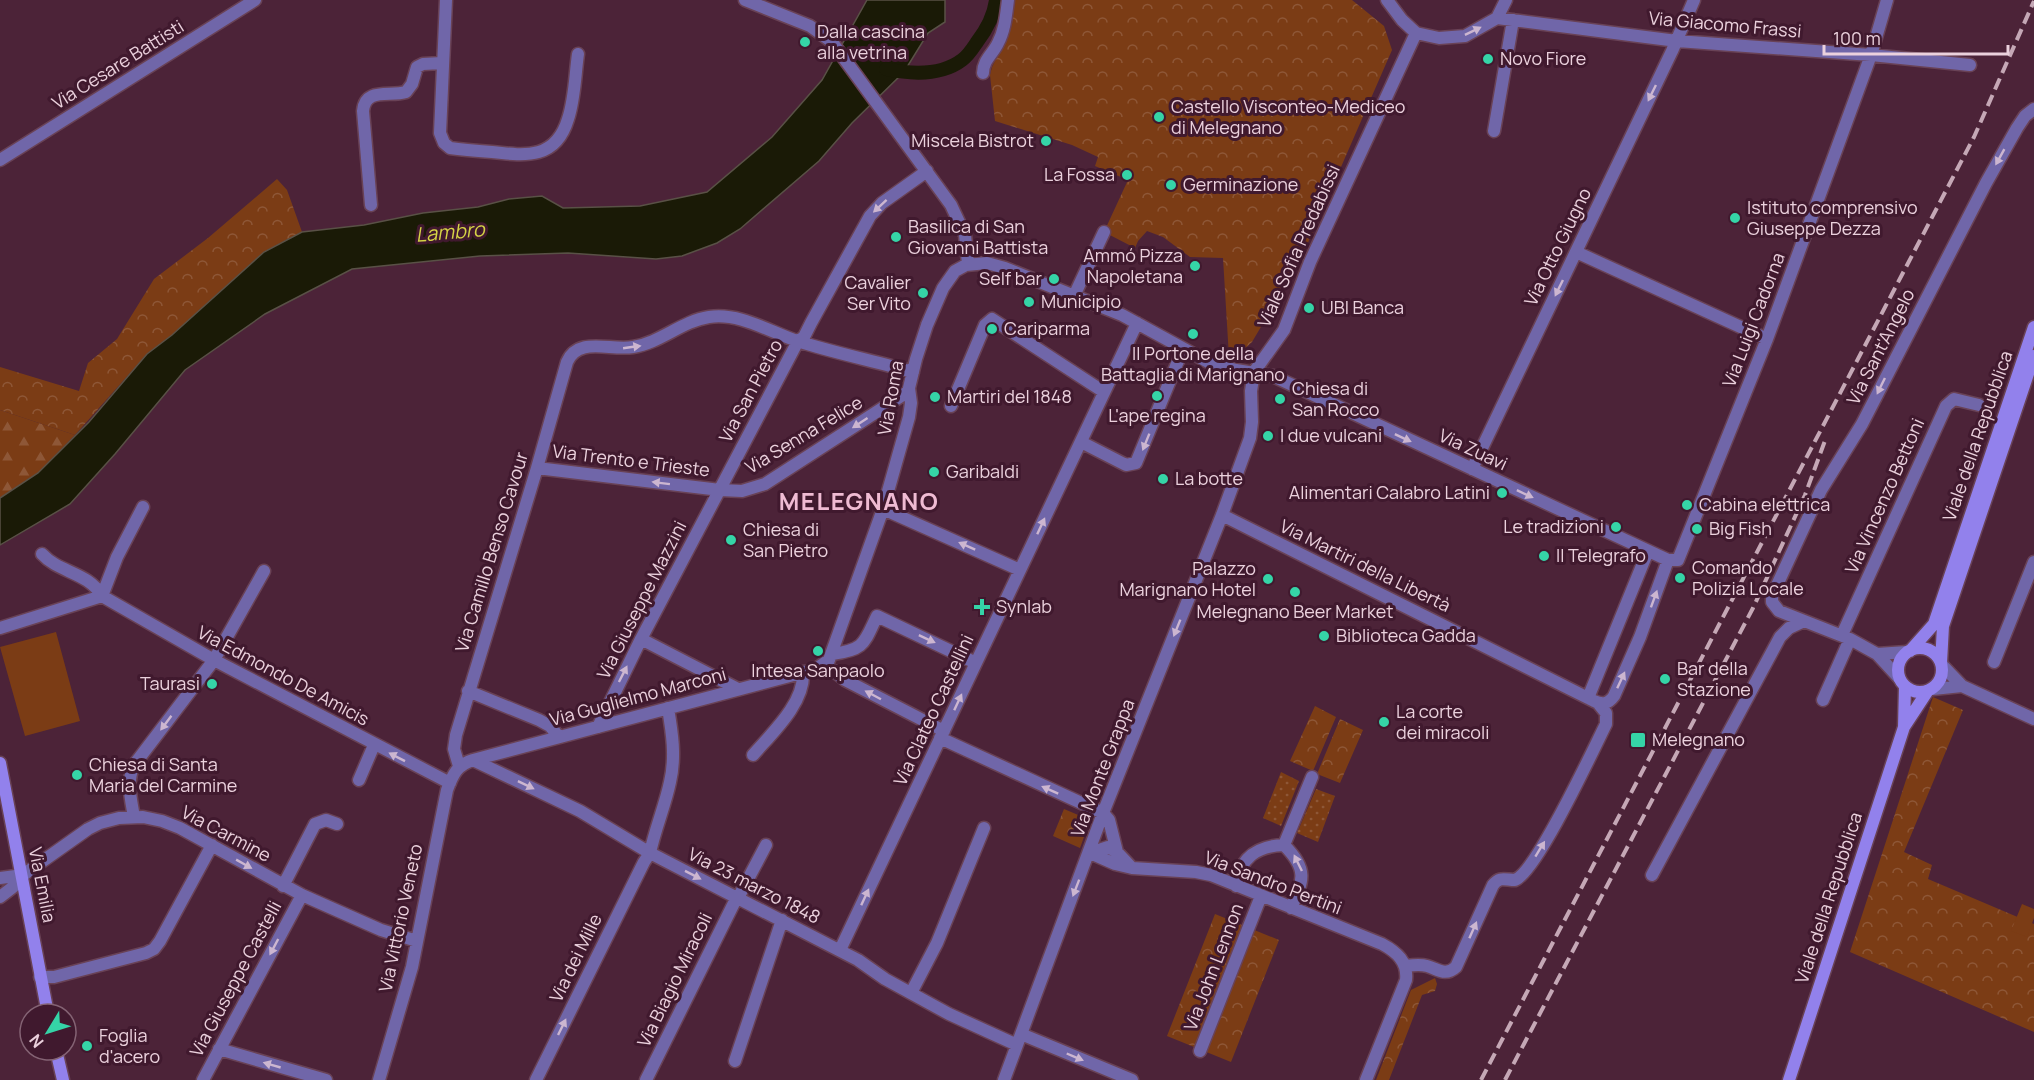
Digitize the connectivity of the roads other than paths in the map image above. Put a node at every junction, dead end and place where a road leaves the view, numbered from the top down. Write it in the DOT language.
graph roads {
  1 [pos="255,0"];
  2 [pos="446,0"];
  3 [pos="745,0"];
  4 [pos="1008,0"];
  5 [pos="1387,0"];
  6 [pos="1506,0"];
  7 [pos="1694,0"];
  8 [pos="1887,0"];
  9 [pos="1497,18"];
  10 [pos="1513,20"];
  11 [pos="1416,33"];
  12 [pos="1677,40"];
  13 [pos="578,54"];
  14 [pos="1871,55"];
  15 [pos="442,63"];
  16 [pos="1970,65"];
  17 [pos="983,73"];
  18 [pos="2034,110"];
  19 [pos="1494,131"];
  20 [pos="0,160"];
  21 [pos="927,171"];
  22 [pos="371,205"];
  23 [pos="1104,232"];
  24 [pos="1576,252"];
  25 [pos="969,264"];
  26 [pos="1074,296"];
  27 [pos="1137,323"];
  28 [pos="2034,327"];
  29 [pos="1767,339"];
  30 [pos="798,341"];
  31 [pos="1183,349"];
  32 [pos="2034,356"];
  33 [pos="913,372"];
  34 [pos="1254,372"];
  35 [pos="909,391"];
  36 [pos="1104,392"];
  37 [pos="1979,405"];
  38 [pos="951,406"];
  39 [pos="1081,442"];
  40 [pos="537,468"];
  41 [pos="1472,469"];
  42 [pos="720,490"];
  43 [pos="747,490"];
  44 [pos="143,507"];
  45 [pos="883,509"];
  46 [pos="1222,515"];
  47 [pos="1648,551"];
  48 [pos="42,554"];
  49 [pos="1672,561"];
  50 [pos="1020,570"];
  51 [pos="2033,570"];
  52 [pos="264,571"];
  53 [pos="102,596"];
  54 [pos="1799,619"];
  55 [pos="0,628"];
  56 [pos="1846,637"];
  57 [pos="641,639"];
  58 [pos="1908,652"];
  59 [pos="1877,654"];
  60 [pos="829,659"];
  61 [pos="214,660"];
  62 [pos="1994,662"];
  63 [pos="976,663"];
  64 [pos="1942,664"];
  65 [pos="803,672"];
  66 [pos="1902,682"];
  67 [pos="1962,686"];
  68 [pos="738,689"];
  69 [pos="1930,690"];
  70 [pos="468,691"];
  71 [pos="1588,698"];
  72 [pos="1823,700"];
  73 [pos="668,708"];
  74 [pos="2034,719"];
  75 [pos="598,727"];
  76 [pos="1904,728"];
  77 [pos="942,735"];
  78 [pos="559,737"];
  79 [pos="374,745"];
  80 [pos="753,755"];
  81 [pos="473,760"];
  82 [pos="0,763"];
  83 [pos="459,766"];
  84 [pos="1312,777"];
  85 [pos="359,780"];
  86 [pos="450,783"];
  87 [pos="1103,813"];
  88 [pos="134,817"];
  89 [pos="336,824"];
  90 [pos="984,828"];
  91 [pos="212,845"];
  92 [pos="766,845"];
  93 [pos="1284,845"];
  94 [pos="1090,852"];
  95 [pos="1117,852"];
  96 [pos="650,853"];
  97 [pos="1132,868"];
  98 [pos="22,875"];
  99 [pos="1652,875"];
  100 [pos="0,878"];
  101 [pos="1236,885"];
  102 [pos="284,886"];
  103 [pos="302,895"];
  104 [pos="1261,896"];
  105 [pos="0,897"];
  106 [pos="737,897"];
  107 [pos="1291,908"];
  108 [pos="782,920"];
  109 [pos="417,941"];
  110 [pos="840,950"];
  111 [pos="1406,966"];
  112 [pos="40,977"];
  113 [pos="911,993"];
  114 [pos="45,1002"];
  115 [pos="1019,1040"];
  116 [pos="219,1049"];
  117 [pos="1200,1051"];
  118 [pos="735,1061"];
  119 [pos="59,1062"];
  120 [pos="63,1080"];
  121 [pos="203,1080"];
  122 [pos="326,1080"];
  123 [pos="379,1080"];
  124 [pos="536,1080"];
  125 [pos="646,1080"];
  126 [pos="1004,1080"];
  127 [pos="1131,1080"];
  128 [pos="1366,1080"];
  129 [pos="1789,1080"];
  1 -- 20 [label="street, Via Cesare Battisti"];
  2 -- 15 [label="street"];
  3 -- 21 [label="street"];
  4 -- 17 [label="street"];
  5 -- 11 [label="street"];
  6 -- 9 [label="street"];
  7 -- 12 [label="street, Via Otto Giugno"];
  8 -- 14 [label="street, Via Luigi Cadorna"];
  9 -- 10 [label="street, Via Giacomo Frassi"];
  11 -- 9 [label="street, one-way"];
  10 -- 12 [label="street, Via Giacomo Frassi"];
  10 -- 19 [label="street"];
  11 -- 34 [label="street, Viale Sofia Predabissi"];
  12 -- 14 [label="street, Via Giacomo Frassi"];
  12 -- 24 [label="street, Via Otto Giugno, one-way"];
  13 -- 15 [label="street"];
  14 -- 16 [label="street, Via Giacomo Frassi"];
  14 -- 29 [label="street, Via Luigi Cadorna"];
  15 -- 22 [label="street"];
  18 -- 54 [label="street, Via Sant'Angelo, one-way"];
  21 -- 25 [label="street"];
  21 -- 30 [label="street, Via San Pietro, one-way"];
  23 -- 26 [label="street"];
  24 -- 29 [label="street"];
  24 -- 41 [label="street, Via Otto Giugno, one-way"];
  25 -- 26 [label="street, Via Zuavi"];
  25 -- 33 [label="street, Via Roma"];
  26 -- 27 [label="street, Via Zuavi"];
  27 -- 31 [label="street, Via Zuavi"];
  27 -- 36 [label="street, Via Clateo Castellini"];
  28 -- 58 [label="street, Viale della Repubblica"];
  29 -- 49 [label="street, Via Luigi Cadorna"];
  30 -- 33 [label="street"];
  40 -- 30 [label="street, Via Camillo Benso Cavour, one-way"];
  30 -- 42 [label="street, Via San Pietro"];
  31 -- 34 [label="street, Via Zuavi"];
  31 -- 39 [label="street, one-way"];
  32 -- 64 [label="street, Viale della Repubblica"];
  33 -- 35 [label="street, Via Roma"];
  34 -- 41 [label="street, Via Zuavi, one-way"];
  34 -- 46 [label="street, Via Monte Grappa"];
  35 -- 43 [label="street, Via Senna Felice, one-way"];
  35 -- 45 [label="street, Via Roma"];
  36 -- 38 [label="street"];
  36 -- 39 [label="street, Via Clateo Castellini"];
  37 -- 56 [label="street, Via Vincenzo Bettoni"];
  50 -- 39 [label="street, Via Clateo Castellini, one-way"];
  42 -- 40 [label="street, Via Trento e Trieste, one-way"];
  40 -- 70 [label="street, Via Camillo Benso Cavour"];
  41 -- 47 [label="street, Via Zuavi, one-way"];
  42 -- 43 [label="street, Via Trento e Trieste"];
  42 -- 57 [label="street, Via Giuseppe Mazzini"];
  44 -- 53 [label="street"];
  50 -- 45 [label="street, one-way"];
  45 -- 60 [label="street, Via Roma"];
  46 -- 71 [label="street, Via Martiri della Libertà"];
  46 -- 87 [label="street, Via Monte Grappa, one-way"];
  47 -- 49 [label="street, Via Zuavi"];
  47 -- 71 [label="street"];
  48 -- 53 [label="street, Via Edmondo De Amicis"];
  71 -- 49 [label="street, Via Luigi Cadorna, one-way"];
  50 -- 63 [label="street, Via Clateo Castellini"];
  51 -- 62 [label="street"];
  52 -- 61 [label="street"];
  53 -- 55 [label="street"];
  53 -- 61 [label="street, Via Edmondo De Amicis"];
  54 -- 56 [label="street"];
  54 -- 99 [label="street"];
  56 -- 59 [label="street"];
  56 -- 72 [label="street, Via Vincenzo Bettoni"];
  57 -- 68 [label="street"];
  75 -- 57 [label="street, Via Giuseppe Mazzini, one-way"];
  58 -- 59 [label="street"];
  58 -- 64 [label="street"];
  58 -- 66 [label="street, Viale della Repubblica"];
  59 -- 66 [label="street"];
  60 -- 63 [label="street, one-way"];
  60 -- 65 [label="street, Via Guglielmo Marconi"];
  77 -- 60 [label="street, one-way"];
  61 -- 79 [label="street, Via Edmondo De Amicis"];
  61 -- 88 [label="street, one-way"];
  77 -- 63 [label="street, Via Clateo Castellini, one-way"];
  64 -- 67 [label="street"];
  64 -- 69 [label="street, Viale della Repubblica"];
  65 -- 68 [label="street, Via Guglielmo Marconi"];
  65 -- 80 [label="street"];
  66 -- 69 [label="street"];
  66 -- 76 [label="street, Viale della Repubblica"];
  67 -- 69 [label="street"];
  67 -- 74 [label="street"];
  68 -- 73 [label="street, Via Guglielmo Marconi"];
  69 -- 76 [label="street, Viale della Repubblica"];
  70 -- 78 [label="street"];
  70 -- 83 [label="street, Via Camillo Benso Cavour"];
  111 -- 71 [label="street, one-way"];
  73 -- 75 [label="street, Via Guglielmo Marconi"];
  73 -- 96 [label="street, Via dei Mille"];
  75 -- 78 [label="street, Via Guglielmo Marconi"];
  76 -- 129 [label="street, Viale della Repubblica"];
  87 -- 77 [label="street, one-way"];
  110 -- 77 [label="street, Via Clateo Castellini, one-way"];
  78 -- 81 [label="street, Via Guglielmo Marconi"];
  79 -- 85 [label="street"];
  86 -- 79 [label="street, Via Edmondo De Amicis, one-way"];
  81 -- 83 [label="street, Via Guglielmo Marconi"];
  81 -- 96 [label="street, Via 23 marzo 1848, one-way"];
  82 -- 98 [label="street, Via Emilia"];
  83 -- 86 [label="street, Via Vittorio Veneto"];
  84 -- 93 [label="street"];
  86 -- 109 [label="street, Via Vittorio Veneto"];
  87 -- 94 [label="street, Via Monte Grappa"];
  87 -- 95 [label="street"];
  88 -- 91 [label="street, Via Carmine"];
  88 -- 98 [label="street, Via Carmine"];
  89 -- 102 [label="street"];
  90 -- 113 [label="street"];
  91 -- 102 [label="street, Via Carmine, one-way"];
  91 -- 112 [label="street"];
  92 -- 106 [label="street, Via Biagio Miracoli"];
  93 -- 101 [label="street"];
  107 -- 93 [label="street, one-way"];
  94 -- 95 [label="street"];
  94 -- 97 [label="street, Via Sandro Pertini"];
  94 -- 115 [label="street, Via Monte Grappa, one-way"];
  95 -- 97 [label="street"];
  96 -- 106 [label="street, Via 23 marzo 1848, one-way"];
  124 -- 96 [label="street, Via dei Mille, one-way"];
  97 -- 101 [label="street, Via Sandro Pertini"];
  98 -- 100 [label="street"];
  98 -- 105 [label="street, Via Carmine"];
  98 -- 112 [label="street, Via Emilia"];
  101 -- 104 [label="street, Via Sandro Pertini"];
  102 -- 103 [label="street, Via Carmine"];
  103 -- 109 [label="street, Via Carmine"];
  103 -- 116 [label="street, Via Giuseppe Castelli, one-way"];
  104 -- 107 [label="street, Via Sandro Pertini"];
  104 -- 117 [label="street, Via John Lennon"];
  106 -- 108 [label="street, Via 23 marzo 1848"];
  106 -- 125 [label="street, Via Biagio Miracoli"];
  107 -- 111 [label="street, Via Sandro Pertini"];
  108 -- 110 [label="street, Via 23 marzo 1848"];
  108 -- 118 [label="street"];
  109 -- 123 [label="street, Via Vittorio Veneto"];
  110 -- 113 [label="street, Via 23 marzo 1848"];
  111 -- 128 [label="street"];
  112 -- 114 [label="street, Via Emilia"];
  113 -- 115 [label="street, Via 23 marzo 1848"];
  115 -- 126 [label="street, Via Monte Grappa"];
  115 -- 127 [label="street, Via 23 marzo 1848, one-way"];
  116 -- 121 [label="street, Via Giuseppe Castelli"];
  122 -- 116 [label="street, one-way"];
  119 -- 120 [label="street"];
}
